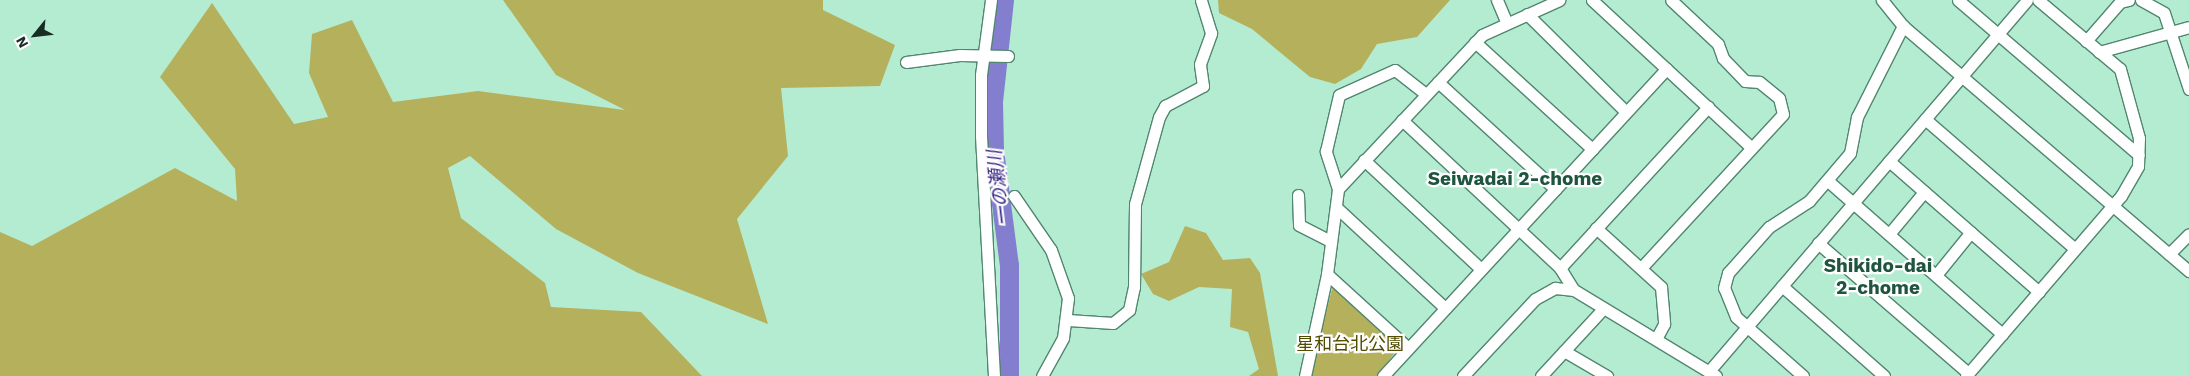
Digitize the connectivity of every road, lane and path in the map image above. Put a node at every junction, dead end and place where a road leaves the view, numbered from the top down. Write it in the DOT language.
graph roads {
  1 [pos="991,0"];
  2 [pos="1201,0"];
  3 [pos="1497,0"];
  4 [pos="1558,0"];
  5 [pos="1592,0"];
  6 [pos="1672,0"];
  7 [pos="1882,0"];
  8 [pos="1958,0"];
  9 [pos="2027,0"];
  10 [pos="2038,0"];
  11 [pos="2122,0"];
  12 [pos="2142,0"];
  13 [pos="1527,14"];
  14 [pos="1507,23"];
  15 [pos="1903,26"];
  16 [pos="2189,27"];
  17 [pos="2170,32"];
  18 [pos="1997,35"];
  19 [pos="2086,41"];
  20 [pos="1475,42"];
  21 [pos="2099,52"];
  22 [pos="985,54"];
  23 [pos="1006,55"];
  24 [pos="906,62"];
  25 [pos="1666,69"];
  26 [pos="1962,76"];
  27 [pos="1438,82"];
  28 [pos="2189,89"];
  29 [pos="1426,94"];
  30 [pos="1708,107"];
  31 [pos="1626,112"];
  32 [pos="1925,119"];
  33 [pos="1402,120"];
  34 [pos="1751,147"];
  35 [pos="1592,149"];
  36 [pos="2139,155"];
  37 [pos="1364,160"];
  38 [pos="1889,161"];
  39 [pos="1828,181"];
  40 [pos="1338,189"];
  41 [pos="1555,189"];
  42 [pos="1924,192"];
  43 [pos="1298,194"];
  44 [pos="1014,196"];
  45 [pos="1853,203"];
  46 [pos="2113,206"];
  47 [pos="1336,207"];
  48 [pos="1596,228"];
  49 [pos="1518,229"];
  50 [pos="1971,232"];
  51 [pos="1889,234"];
  52 [pos="2189,234"];
  53 [pos="1331,241"];
  54 [pos="1818,243"];
  55 [pos="2075,249"];
  56 [pos="2169,254"];
  57 [pos="1560,268"];
  58 [pos="1640,268"];
  59 [pos="1481,269"];
  60 [pos="2189,271"];
  61 [pos="1327,274"];
  62 [pos="1936,275"];
  63 [pos="1782,286"];
  64 [pos="1574,290"];
  65 [pos="2038,292"];
  66 [pos="1445,308"];
  67 [pos="1602,310"];
  68 [pos="1068,320"];
  69 [pos="1747,327"];
  70 [pos="2002,334"];
  71 [pos="1656,340"];
  72 [pos="1408,348"];
  73 [pos="1564,351"];
  74 [pos="1713,373"];
  75 [pos="1967,375"];
  76 [pos="994,376"];
  77 [pos="1042,376"];
  78 [pos="1306,376"];
  79 [pos="1383,376"];
  80 [pos="1463,376"];
  81 [pos="1541,376"];
  82 [pos="1607,376"];
  83 [pos="1803,376"];
  84 [pos="1884,376"];
  1 -- 22 [label="street"];
  2 -- 68 [label="street"];
  3 -- 14 [label="street"];
  4 -- 13 [label="street"];
  5 -- 25 [label="street"];
  6 -- 34 [label="street"];
  7 -- 15 [label="street"];
  8 -- 18 [label="street"];
  9 -- 18 [label="street"];
  10 -- 19 [label="street"];
  11 -- 19 [label="street"];
  12 -- 17 [label="street"];
  13 -- 14 [label="street"];
  13 -- 31 [label="street"];
  14 -- 20 [label="street"];
  15 -- 26 [label="street"];
  15 -- 39 [label="street"];
  16 -- 17 [label="street"];
  17 -- 21 [label="street"];
  17 -- 28 [label="street"];
  18 -- 26 [label="street"];
  18 -- 36 [label="street"];
  19 -- 21 [label="street"];
  20 -- 27 [label="street"];
  20 -- 35 [label="street"];
  21 -- 36 [label="street"];
  22 -- 23 [label="street"];
  22 -- 24 [label="street"];
  22 -- 76 [label="street"];
  25 -- 30 [label="street"];
  25 -- 31 [label="street"];
  26 -- 32 [label="street"];
  26 -- 46 [label="street"];
  27 -- 29 [label="street"];
  27 -- 41 [label="street"];
  29 -- 33 [label="street"];
  29 -- 40 [label="street"];
  30 -- 34 [label="street"];
  30 -- 48 [label="street"];
  31 -- 35 [label="street"];
  32 -- 38 [label="street"];
  32 -- 55 [label="street"];
  33 -- 37 [label="street"];
  33 -- 49 [label="street"];
  34 -- 58 [label="street"];
  35 -- 41 [label="street"];
  36 -- 46 [label="street"];
  37 -- 40 [label="street"];
  37 -- 59 [label="street"];
  38 -- 42 [label="street"];
  38 -- 45 [label="street"];
  39 -- 45 [label="street"];
  39 -- 69 [label="street"];
  40 -- 47 [label="street"];
  41 -- 49 [label="street"];
  42 -- 50 [label="street"];
  42 -- 51 [label="street"];
  43 -- 53 [label="street"];
  44 -- 68 [label="street"];
  45 -- 51 [label="street"];
  45 -- 54 [label="street"];
  46 -- 55 [label="street"];
  46 -- 56 [label="street"];
  47 -- 53 [label="street"];
  47 -- 66 [label="street"];
  48 -- 57 [label="street"];
  48 -- 58 [label="street"];
  49 -- 57 [label="street"];
  49 -- 59 [label="street"];
  50 -- 62 [label="street"];
  50 -- 65 [label="street"];
  51 -- 62 [label="street"];
  52 -- 56 [label="street"];
  53 -- 61 [label="street"];
  54 -- 63 [label="street"];
  54 -- 75 [label="street"];
  55 -- 65 [label="street"];
  56 -- 60 [label="street"];
  57 -- 64 [label="street"];
  58 -- 71 [label="street"];
  59 -- 66 [label="street"];
  61 -- 72 [label="street"];
  61 -- 78 [label="street"];
  62 -- 70 [label="street"];
  63 -- 69 [label="street"];
  63 -- 84 [label="street"];
  64 -- 67 [label="street"];
  64 -- 80 [label="street"];
  65 -- 70 [label="street"];
  66 -- 72 [label="street"];
  67 -- 71 [label="street"];
  67 -- 73 [label="street"];
  68 -- 77 [label="street"];
  69 -- 74 [label="street"];
  69 -- 83 [label="street"];
  70 -- 75 [label="street"];
  71 -- 74 [label="street"];
  72 -- 79 [label="street"];
  73 -- 81 [label="street"];
  73 -- 82 [label="street"];
}
